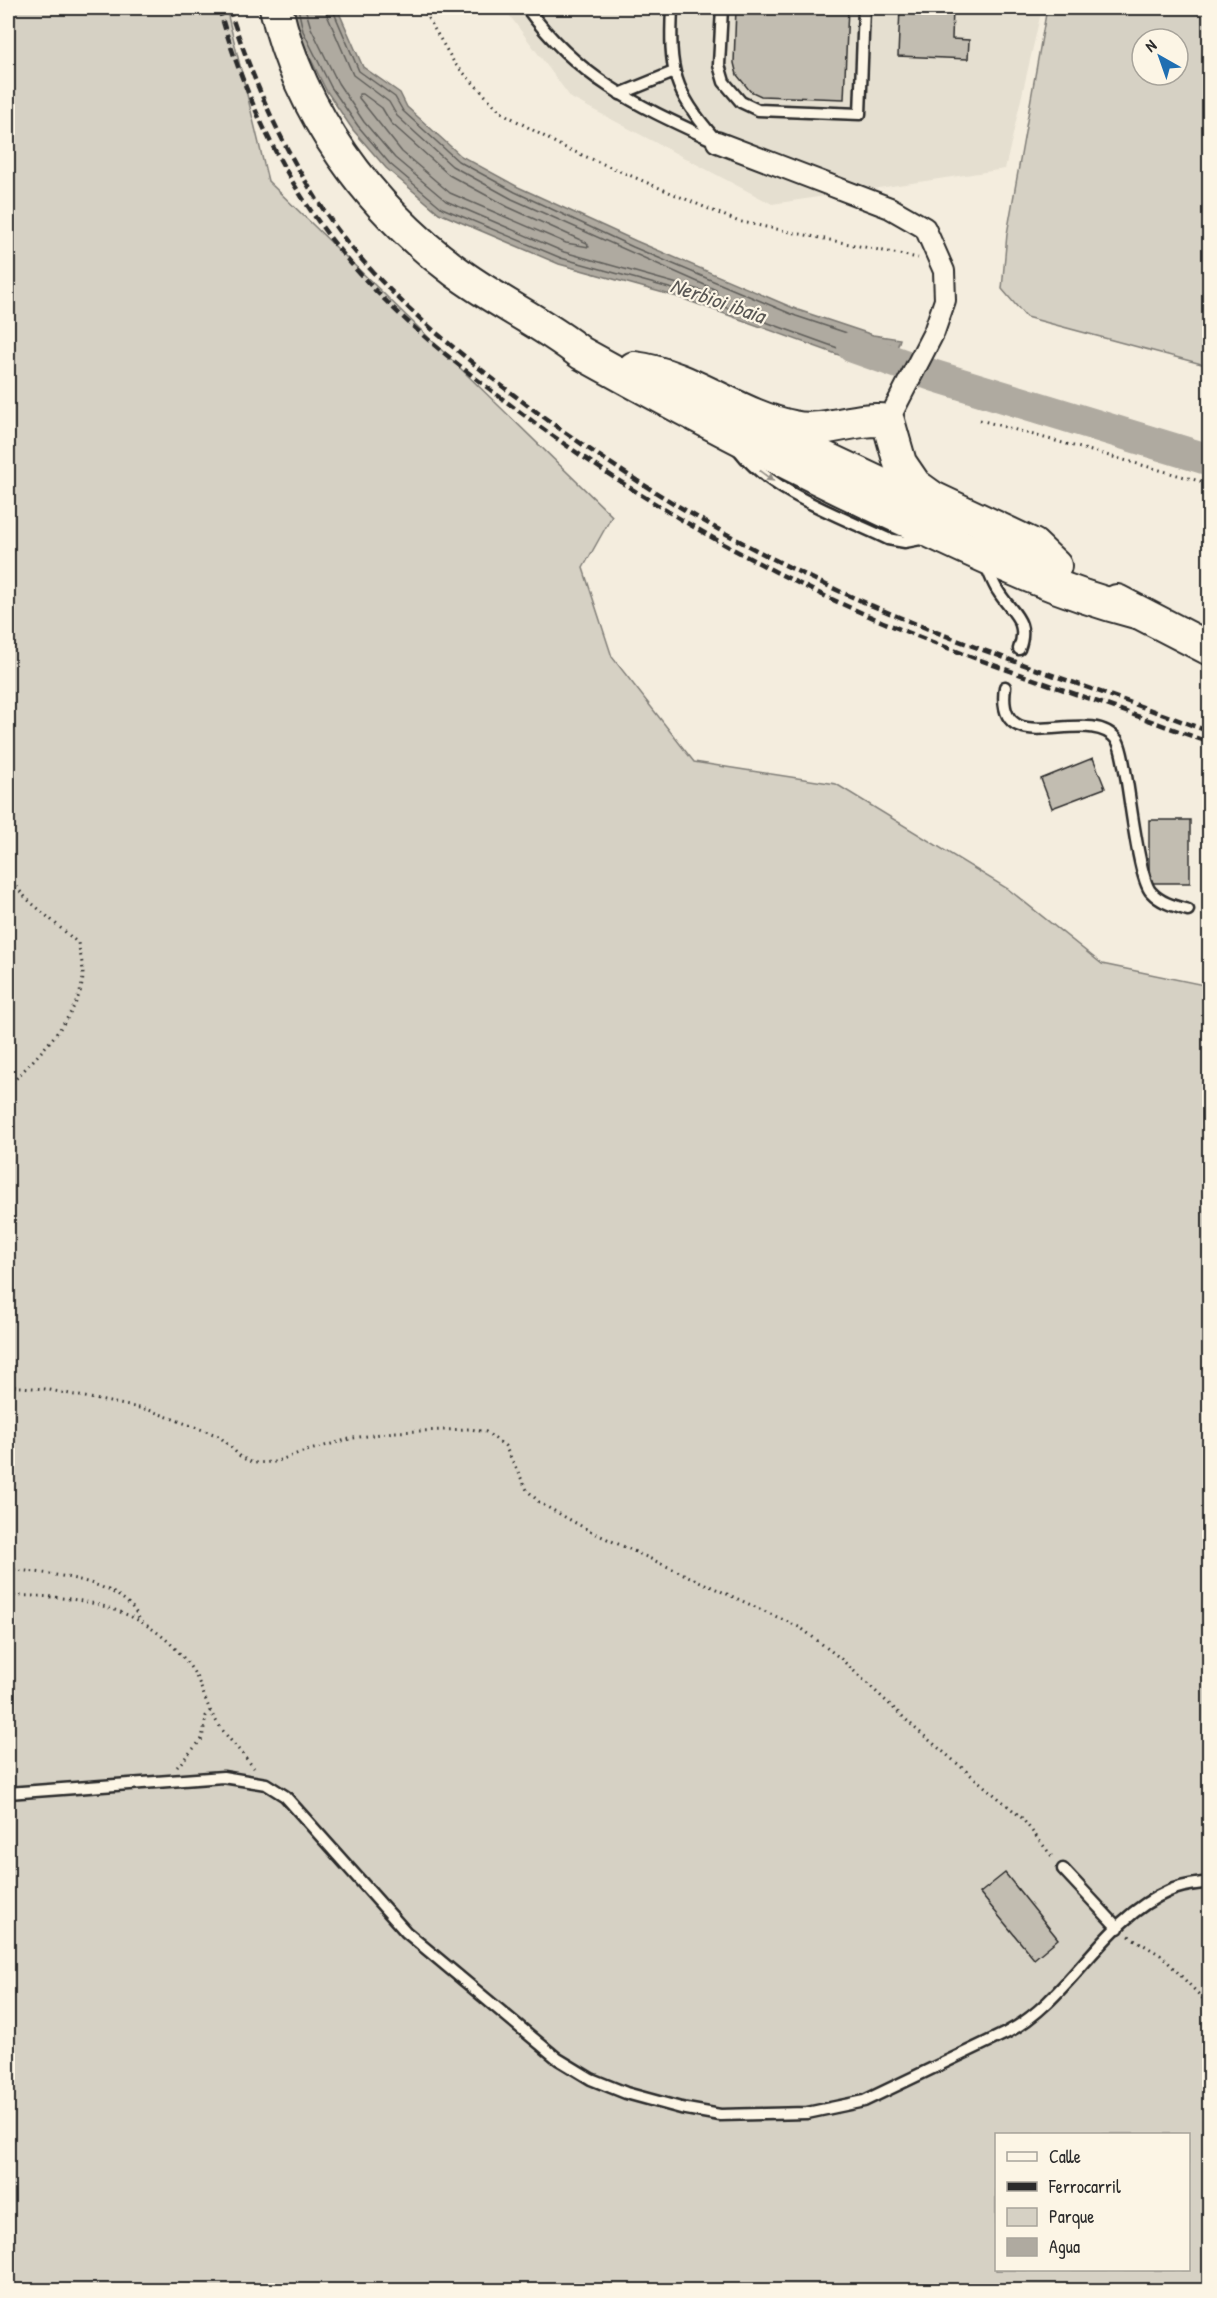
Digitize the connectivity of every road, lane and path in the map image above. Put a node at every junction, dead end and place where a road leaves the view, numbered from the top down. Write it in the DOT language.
graph roads {
  1 [pos="276,8"];
  2 [pos="422,8"];
  3 [pos="528,8"];
  4 [pos="672,8"];
  5 [pos="722,8"];
  6 [pos="864,8"];
  7 [pos="674,72"];
  8 [pos="620,94"];
  9 [pos="717,142"];
  10 [pos="925,260"];
  11 [pos="564,340"];
  12 [pos="634,368"];
  13 [pos="698,419"];
  14 [pos="980,420"];
  15 [pos="855,422"];
  16 [pos="891,432"];
  17 [pos="855,474"];
  18 [pos="1209,484"];
  19 [pos="975,552"];
  20 [pos="1055,566"];
  21 [pos="1136,612"];
  22 [pos="1019,649"];
  23 [pos="1209,649"];
  24 [pos="1005,687"];
  25 [pos="8,878"];
  26 [pos="1188,910"];
  27 [pos="8,1087"];
  28 [pos="8,1386"];
  29 [pos="8,1569"];
  30 [pos="8,1596"];
  31 [pos="140,1620"];
  32 [pos="210,1711"];
  33 [pos="258,1781"];
  34 [pos="160,1783"];
  35 [pos="8,1793"];
  36 [pos="1064,1869"];
  37 [pos="1209,1882"];
  38 [pos="1118,1928"];
  39 [pos="1209,2006"];
  1 -- 11 [label="main road"];
  2 -- 10 [label="path"];
  3 -- 8 [label="lane"];
  4 -- 7 [label="lane"];
  5 -- 6 [label="lane"];
  7 -- 8 [label="lane"];
  7 -- 9 [label="lane"];
  8 -- 9 [label="lane"];
  9 -- 16 [label="street"];
  11 -- 12 [label="main road"];
  11 -- 13 [label="main road"];
  12 -- 15 [label="main road"];
  12 -- 17 [label="main road"];
  13 -- 17 [label="main road"];
  13 -- 19 [label="main road, one-way"];
  14 -- 18 [label="path"];
  15 -- 16 [label="main road"];
  15 -- 17 [label="main road"];
  16 -- 17 [label="main road"];
  16 -- 20 [label="main road"];
  17 -- 19 [label="main road"];
  17 -- 20 [label="main road"];
  19 -- 21 [label="main road"];
  19 -- 22 [label="lane"];
  20 -- 21 [label="main road"];
  21 -- 23 [label="main road"];
  24 -- 26 [label="lane"];
  25 -- 27 [label="path"];
  28 -- 36 [label="path"];
  29 -- 31 [label="path"];
  30 -- 31 [label="path"];
  31 -- 32 [label="path"];
  32 -- 33 [label="path"];
  32 -- 34 [label="path"];
  33 -- 34 [label="lane"];
  33 -- 38 [label="lane"];
  34 -- 35 [label="lane"];
  36 -- 38 [label="lane"];
  37 -- 38 [label="lane"];
  38 -- 39 [label="path"];
}
